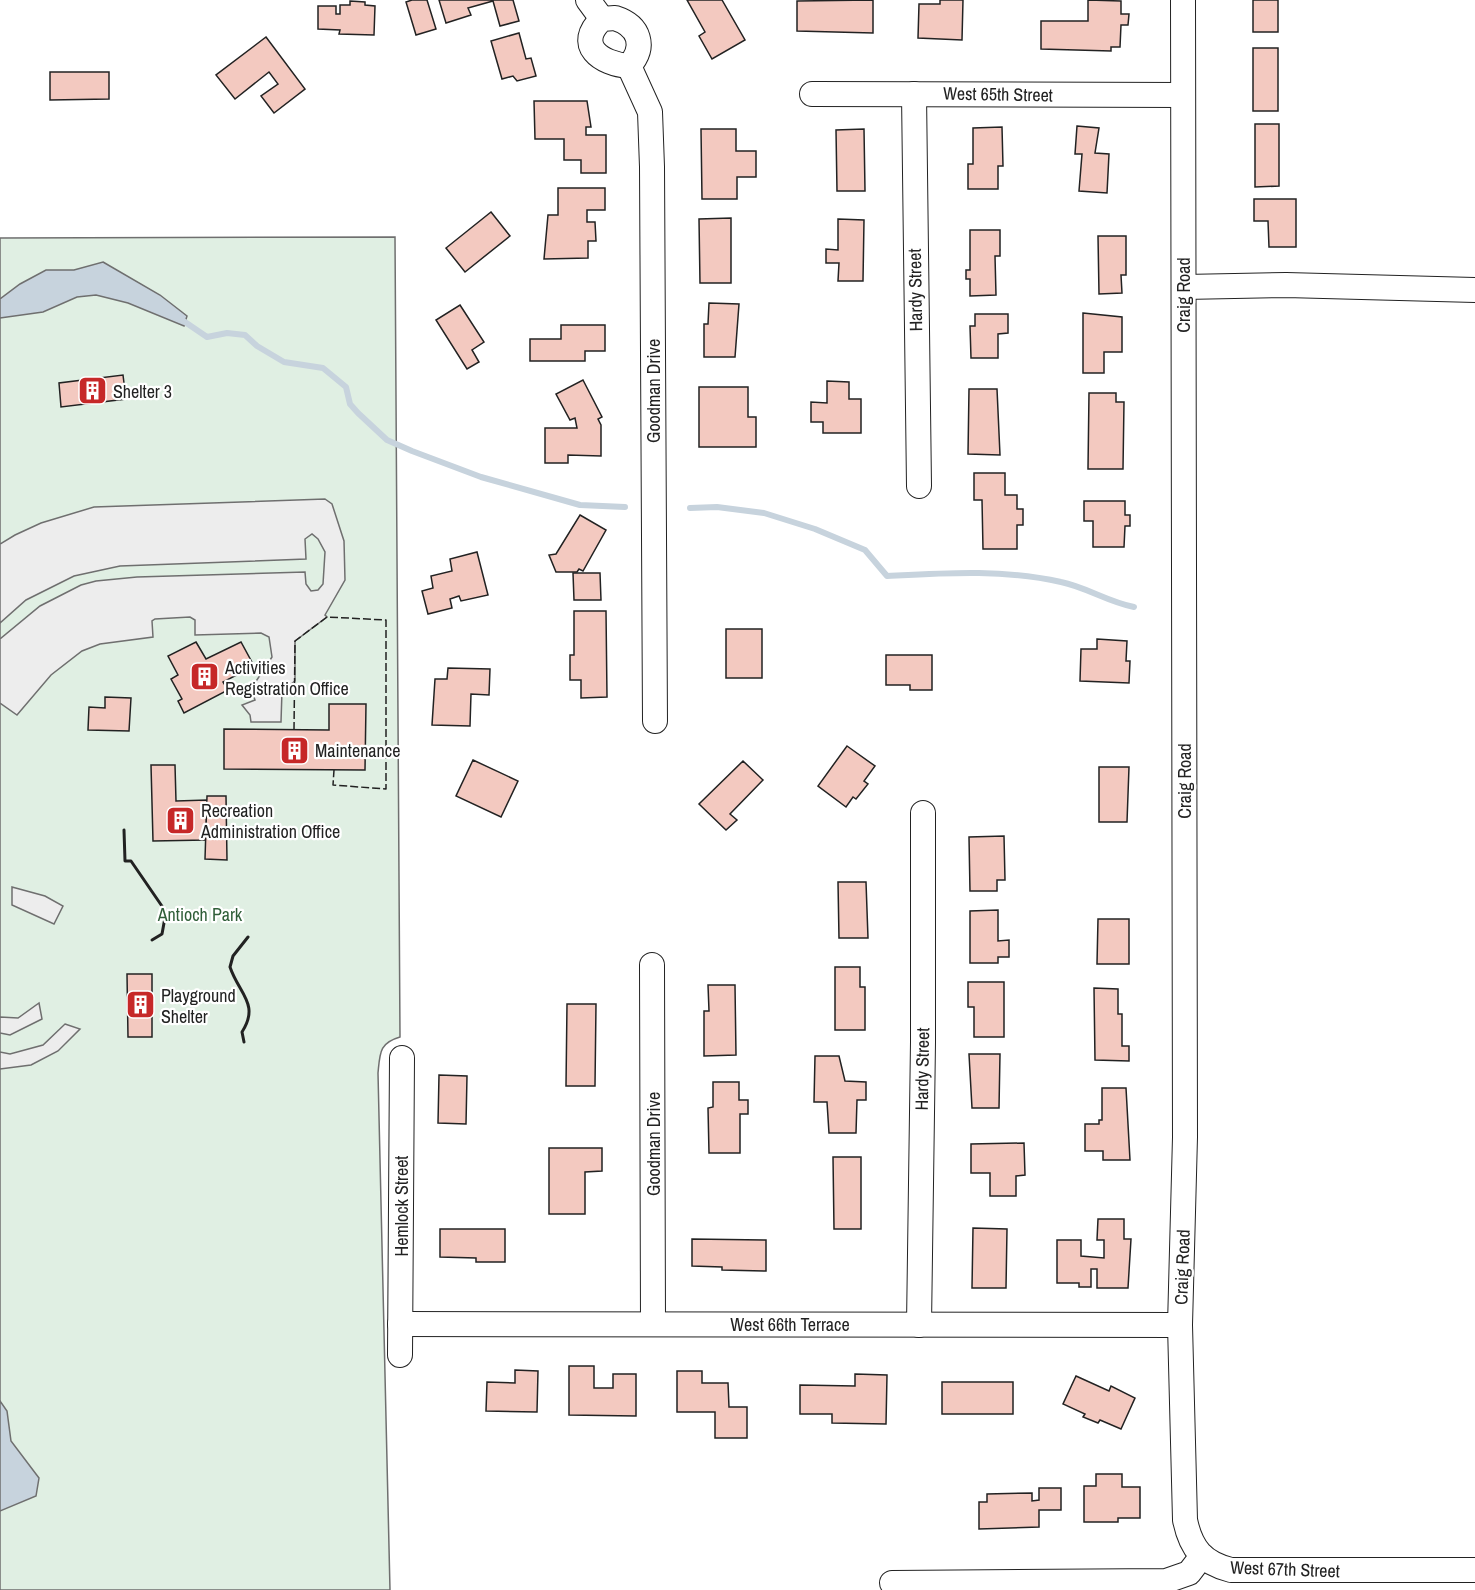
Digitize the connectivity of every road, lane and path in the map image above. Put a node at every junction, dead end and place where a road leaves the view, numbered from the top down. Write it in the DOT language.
graph roads {
  1 [pos="1183,0"];
  2 [pos="595,9"];
  3 [pos="629,66"];
  4 [pos="812,94"];
  5 [pos="914,94"];
  6 [pos="1183,95"];
  7 [pos="1184,287"];
  8 [pos="1475,290"];
  9 [pos="919,486"];
  10 [pos="655,721"];
  11 [pos="923,813"];
  12 [pos="652,965"];
  13 [pos="402,1058"];
  14 [pos="653,1323"];
  15 [pos="400,1324"];
  16 [pos="919,1325"];
  17 [pos="1180,1325"];
  18 [pos="400,1355"];
  19 [pos="1202,1556"];
  20 [pos="1475,1570"];
  21 [pos="892,1583"];
  1 -- 6 [label="street, Craig Road"];
  2 -- 3 [label="street"];
  2 -- 3 [label="street"];
  3 -- 10 [label="street, Goodman Drive"];
  4 -- 5 [label="street, West 65th Street"];
  5 -- 6 [label="street, West 65th Street"];
  5 -- 9 [label="street, Hardy Street"];
  6 -- 7 [label="street, Craig Road"];
  7 -- 8 [label="street"];
  7 -- 17 [label="street, Craig Road"];
  11 -- 16 [label="street, Hardy Street"];
  12 -- 14 [label="street, Goodman Drive"];
  13 -- 15 [label="street, Hemlock Street"];
  14 -- 15 [label="street, West 66th Terrace"];
  14 -- 16 [label="street, West 66th Terrace"];
  15 -- 18 [label="street, Hemlock Street"];
  16 -- 17 [label="street, West 66th Terrace"];
  17 -- 19 [label="street, Craig Road"];
  19 -- 20 [label="street, West 67th Street"];
  19 -- 21 [label="street"];
}
